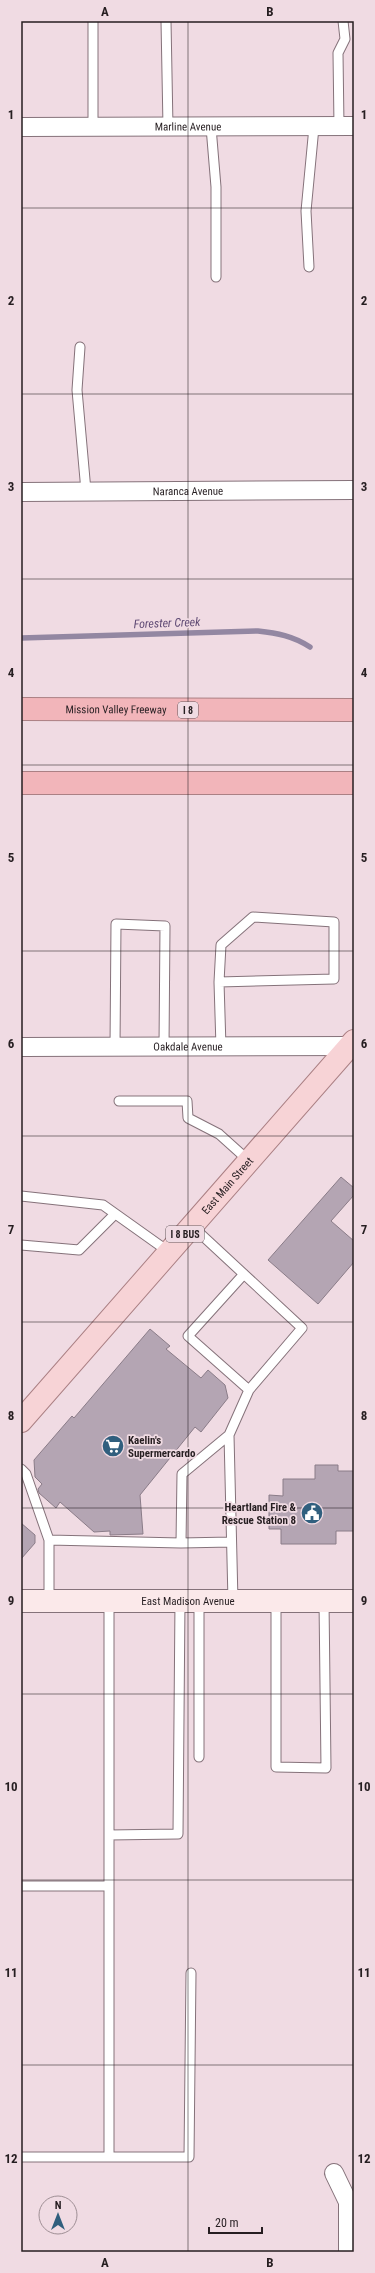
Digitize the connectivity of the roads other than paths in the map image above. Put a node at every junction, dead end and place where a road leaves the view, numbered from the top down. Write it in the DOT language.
graph roads {
  1 [pos="93,21"];
  2 [pos="166,21"];
  3 [pos="343,21"];
  4 [pos="346,126"];
  5 [pos="21,127"];
  6 [pos="93,127"];
  7 [pos="168,127"];
  8 [pos="211,127"];
  9 [pos="314,127"];
  10 [pos="309,267"];
  11 [pos="216,277"];
  12 [pos="80,347"];
  13 [pos="354,490"];
  14 [pos="86,491"];
  15 [pos="21,492"];
  16 [pos="21,709"];
  17 [pos="354,710"];
  18 [pos="21,783"];
  19 [pos="354,783"];
  20 [pos="219,982"];
  21 [pos="353,1045"];
  22 [pos="21,1047"];
  23 [pos="115,1047"];
  24 [pos="164,1047"];
  25 [pos="221,1047"];
  26 [pos="119,1101"];
  27 [pos="249,1161"];
  28 [pos="21,1196"];
  29 [pos="115,1214"];
  30 [pos="192,1226"];
  31 [pos="21,1245"];
  32 [pos="170,1252"];
  33 [pos="244,1274"];
  34 [pos="249,1390"];
  35 [pos="21,1421"];
  36 [pos="229,1435"];
  37 [pos="21,1469"];
  38 [pos="49,1540"];
  39 [pos="231,1542"];
  40 [pos="181,1543"];
  41 [pos="21,1601"];
  42 [pos="49,1601"];
  43 [pos="109,1601"];
  44 [pos="189,1601"];
  45 [pos="233,1601"];
  46 [pos="276,1601"];
  47 [pos="324,1601"];
  48 [pos="354,1601"];
  49 [pos="199,1757"];
  50 [pos="109,1835"];
  51 [pos="21,1886"];
  52 [pos="109,1886"];
  53 [pos="191,1973"];
  54 [pos="21,2157"];
  55 [pos="109,2157"];
  56 [pos="334,2173"];
  57 [pos="348,2252"];
  1 -- 6 [label="lane"];
  2 -- 7 [label="lane"];
  3 -- 4 [label="lane"];
  4 -- 9 [label="street, Marline Avenue"];
  5 -- 6 [label="street, Marline Avenue"];
  6 -- 7 [label="street, Marline Avenue"];
  7 -- 8 [label="street, Marline Avenue"];
  8 -- 9 [label="street, Marline Avenue"];
  8 -- 11 [label="lane"];
  9 -- 10 [label="lane"];
  12 -- 14 [label="lane"];
  13 -- 14 [label="street, Naranca Avenue"];
  14 -- 15 [label="street, Naranca Avenue"];
  16 -- 17 [label="highway, Mission Valley Freeway / I 8"];
  18 -- 19 [label="highway"];
  20 -- 20 [label="lane"];
  20 -- 25 [label="lane"];
  21 -- 25 [label="street, Oakdale Avenue"];
  21 -- 27 [label="main road, East Main Street / I 8 BUS"];
  22 -- 23 [label="street, Oakdale Avenue"];
  23 -- 24 [label="street, Oakdale Avenue"];
  23 -- 24 [label="lane"];
  24 -- 25 [label="street, Oakdale Avenue"];
  26 -- 27 [label="lane"];
  27 -- 30 [label="main road, East Main Street / I 8 BUS"];
  28 -- 29 [label="lane"];
  29 -- 31 [label="lane"];
  29 -- 32 [label="lane"];
  30 -- 32 [label="main road, East Main Street / I 8 BUS"];
  30 -- 33 [label="lane"];
  32 -- 35 [label="main road, East Main Street / I 8 BUS"];
  33 -- 34 [label="lane"];
  33 -- 34 [label="lane"];
  34 -- 36 [label="lane"];
  36 -- 39 [label="lane"];
  36 -- 40 [label="lane"];
  37 -- 38 [label="lane"];
  38 -- 40 [label="lane"];
  38 -- 42 [label="lane"];
  39 -- 40 [label="lane"];
  39 -- 45 [label="lane"];
  41 -- 42 [label="street, East Madison Avenue"];
  42 -- 43 [label="street, East Madison Avenue"];
  43 -- 44 [label="street, East Madison Avenue"];
  43 -- 50 [label="lane"];
  44 -- 45 [label="street, East Madison Avenue"];
  44 -- 49 [label="lane"];
  44 -- 50 [label="lane"];
  45 -- 46 [label="street, East Madison Avenue"];
  46 -- 47 [label="street, East Madison Avenue"];
  46 -- 47 [label="lane"];
  47 -- 48 [label="street, East Madison Avenue"];
  50 -- 52 [label="lane"];
  51 -- 52 [label="lane"];
  52 -- 55 [label="lane"];
  53 -- 55 [label="lane"];
  54 -- 55 [label="lane"];
  56 -- 57 [label="street"];
}
